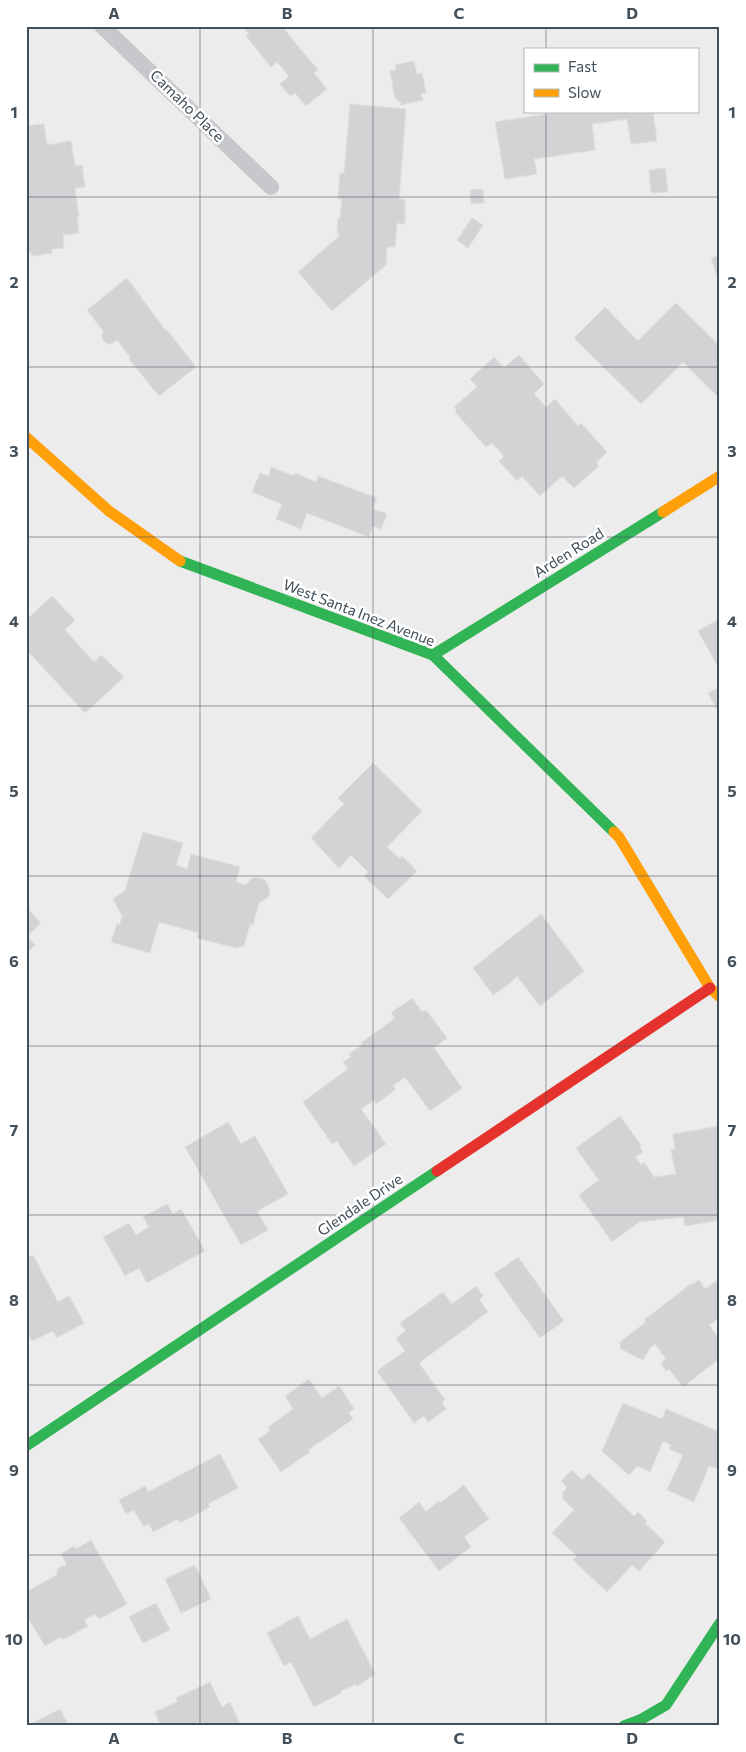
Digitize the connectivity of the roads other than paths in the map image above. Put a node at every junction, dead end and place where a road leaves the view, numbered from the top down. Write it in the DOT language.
graph roads {
  1 [pos="102,26"];
  2 [pos="271,186"];
  3 [pos="26,437"];
  4 [pos="720,476"];
  5 [pos="433,655"];
  6 [pos="715,988"];
  7 [pos="720,997"];
  8 [pos="26,1446"];
  9 [pos="720,1623"];
  10 [pos="624,1726"];
  1 -- 2 [label="lane, Camaho Place"];
  3 -- 5 [label="street, West Santa Inez Avenue"];
  4 -- 5 [label="street, Arden Road"];
  5 -- 6 [label="street, West Santa Inez Avenue"];
  6 -- 7 [label="street, West Santa Inez Avenue"];
  6 -- 8 [label="street, Glendale Drive"];
  9 -- 10 [label="street"];
}
